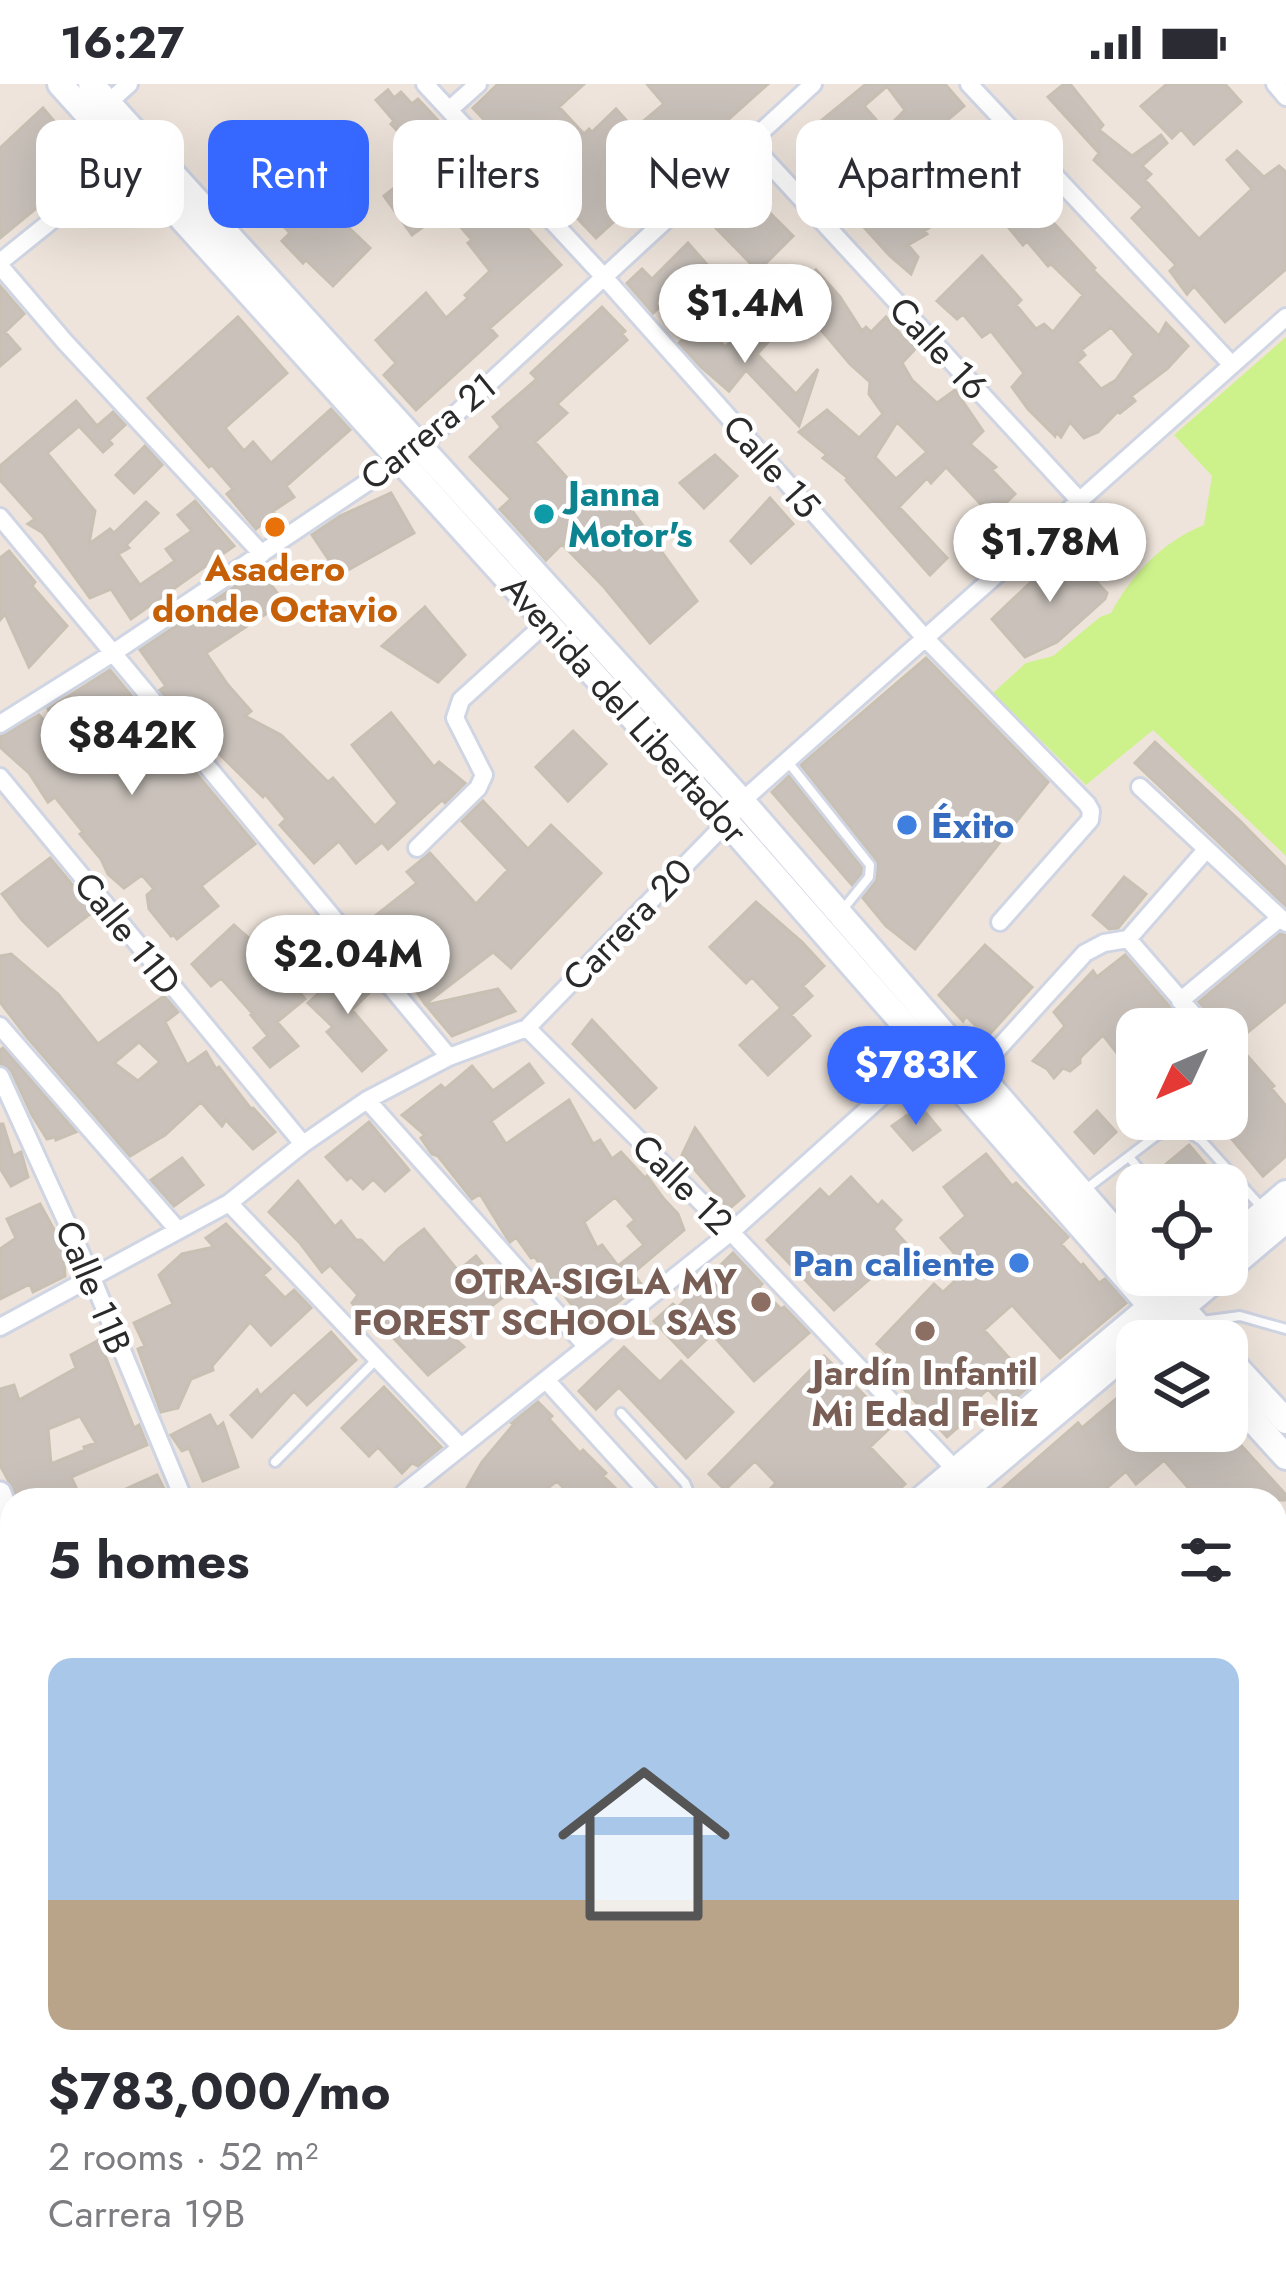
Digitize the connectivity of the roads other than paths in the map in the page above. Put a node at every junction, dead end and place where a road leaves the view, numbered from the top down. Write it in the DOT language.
graph roads {
  1 [pos="60,84"];
  2 [pos="129,84"];
  3 [pos="425,84"];
  4 [pos="478,84"];
  5 [pos="813,84"];
  6 [pos="969,84"];
  7 [pos="1275,84"];
  8 [pos="99,93"];
  9 [pos="1286,97"];
  10 [pos="448,110"];
  11 [pos="93,120"];
  12 [pos="772,121"];
  13 [pos="772,167"];
  14 [pos="184,218"];
  15 [pos="44,228"];
  16 [pos="657,228"];
  17 [pos="0,264"];
  18 [pos="604,277"];
  19 [pos="1286,317"];
  20 [pos="1231,364"];
  21 [pos="410,454"];
  22 [pos="1080,501"];
  23 [pos="0,517"];
  24 [pos="262,554"];
  25 [pos="547,622"];
  26 [pos="924,637"];
  27 [pos="113,653"];
  28 [pos="0,724"];
  29 [pos="786,761"];
  30 [pos="0,777"];
  31 [pos="1140,787"];
  32 [pos="735,811"];
  33 [pos="417,848"];
  34 [pos="1205,850"];
  35 [pos="839,914"];
  36 [pos="1283,920"];
  37 [pos="1000,922"];
  38 [pos="1128,939"];
  39 [pos="1180,1001"];
  40 [pos="1186,1008"];
  41 [pos="0,1026"];
  42 [pos="527,1028"];
  43 [pos="930,1053"];
  44 [pos="449,1057"];
  45 [pos="977,1072"];
  46 [pos="0,1076"];
  47 [pos="367,1100"];
  48 [pos="303,1144"];
  49 [pos="1129,1157"];
  50 [pos="1135,1164"];
  51 [pos="1082,1192"];
  52 [pos="1286,1193"];
  53 [pos="229,1203"];
  54 [pos="1275,1216"];
  55 [pos="177,1229"];
  56 [pos="1248,1231"];
  57 [pos="731,1232"];
  58 [pos="1116,1232"];
  59 [pos="1248,1246"];
  60 [pos="92,1278"];
  61 [pos="1171,1310"];
  62 [pos="0,1327"];
  63 [pos="1286,1329"];
  64 [pos="587,1348"];
  65 [pos="377,1359"];
  66 [pos="1116,1363"];
  67 [pos="546,1380"];
  68 [pos="1248,1380"];
  69 [pos="621,1413"];
  70 [pos="1248,1415"];
  71 [pos="1286,1421"];
  72 [pos="460,1446"];
  73 [pos="1286,1457"];
  74 [pos="275,1462"];
  75 [pos="179,1488"];
  76 [pos="409,1488"];
  77 [pos="641,1488"];
  78 [pos="687,1488"];
  79 [pos="966,1488"];
  1 -- 11 [label="main road, Avenida del Libertador"];
  2 -- 8 [label="street"];
  3 -- 10 [label="street, Calle 15"];
  4 -- 10 [label="street"];
  5 -- 12 [label="street, Carrera 21"];
  6 -- 20 [label="street"];
  7 -- 9 [label="street"];
  8 -- 21 [label="main road, Avenida del Libertador"];
  10 -- 18 [label="street, Calle 15"];
  13 -- 22 [label="street, Calle 16"];
  14 -- 21 [label="main road, Avenida del Libertador"];
  15 -- 17 [label="street"];
  16 -- 18 [label="street, Carrera 21"];
  17 -- 24 [label="street"];
  18 -- 21 [label="street, Carrera 21"];
  18 -- 26 [label="street, Calle 15"];
  19 -- 20 [label="street, Carrera 20"];
  20 -- 22 [label="street, Carrera 20"];
  21 -- 24 [label="street, Carrera 21"];
  21 -- 25 [label="main road, Avenida del Libertador"];
  21 -- 32 [label="main road, Avenida del Libertador"];
  22 -- 26 [label="street, Carrera 20"];
  23 -- 27 [label="street"];
  24 -- 27 [label="street, Carrera 21"];
  25 -- 32 [label="main road, Avenida del Libertador"];
  25 -- 33 [label="street"];
  26 -- 29 [label="street, Carrera 20"];
  26 -- 37 [label="street, Calle 15"];
  27 -- 28 [label="street, Carrera 21"];
  27 -- 44 [label="street"];
  29 -- 32 [label="street, Carrera 20"];
  29 -- 35 [label="lane"];
  30 -- 48 [label="street, Calle 11D"];
  31 -- 34 [label="street"];
  32 -- 35 [label="main road, Avenida del Libertador"];
  32 -- 42 [label="street, Carrera 20"];
  32 -- 43 [label="main road, Avenida del Libertador"];
  34 -- 36 [label="street"];
  34 -- 38 [label="street"];
  35 -- 45 [label="main road, Avenida del Libertador"];
  36 -- 39 [label="street"];
  38 -- 39 [label="street"];
  38 -- 45 [label="street"];
  39 -- 40 [label="street"];
  41 -- 55 [label="street"];
  42 -- 44 [label="street, Carrera 20"];
  42 -- 57 [label="street, Calle 12"];
  43 -- 57 [label="street"];
  43 -- 61 [label="main road, Avenida del Libertador"];
  44 -- 47 [label="street, Carrera 20"];
  45 -- 51 [label="main road, Avenida del Libertador"];
  46 -- 60 [label="street, Calle 11B"];
  47 -- 48 [label="street, Carrera 20"];
  47 -- 64 [label="street"];
  48 -- 53 [label="street, Carrera 20"];
  49 -- 50 [label="lane"];
  49 -- 51 [label="lane"];
  49 -- 54 [label="lane"];
  51 -- 58 [label="main road, Avenida del Libertador"];
  52 -- 54 [label="main road"];
  53 -- 55 [label="street, Carrera 20"];
  53 -- 65 [label="street"];
  54 -- 56 [label="main road"];
  54 -- 59 [label="main road"];
  55 -- 60 [label="street, Carrera 20"];
  57 -- 64 [label="street"];
  57 -- 79 [label="street, Calle 12"];
  60 -- 62 [label="street, Carrera 20"];
  60 -- 75 [label="street, Calle 11B"];
  61 -- 63 [label="lane"];
  61 -- 79 [label="main road"];
  64 -- 67 [label="street"];
  65 -- 72 [label="street"];
  65 -- 74 [label="lane"];
  66 -- 79 [label="main road"];
  67 -- 72 [label="street"];
  67 -- 77 [label="street"];
  68 -- 71 [label="main road"];
  69 -- 78 [label="lane"];
  70 -- 73 [label="main road"];
  72 -- 76 [label="street"];
}
